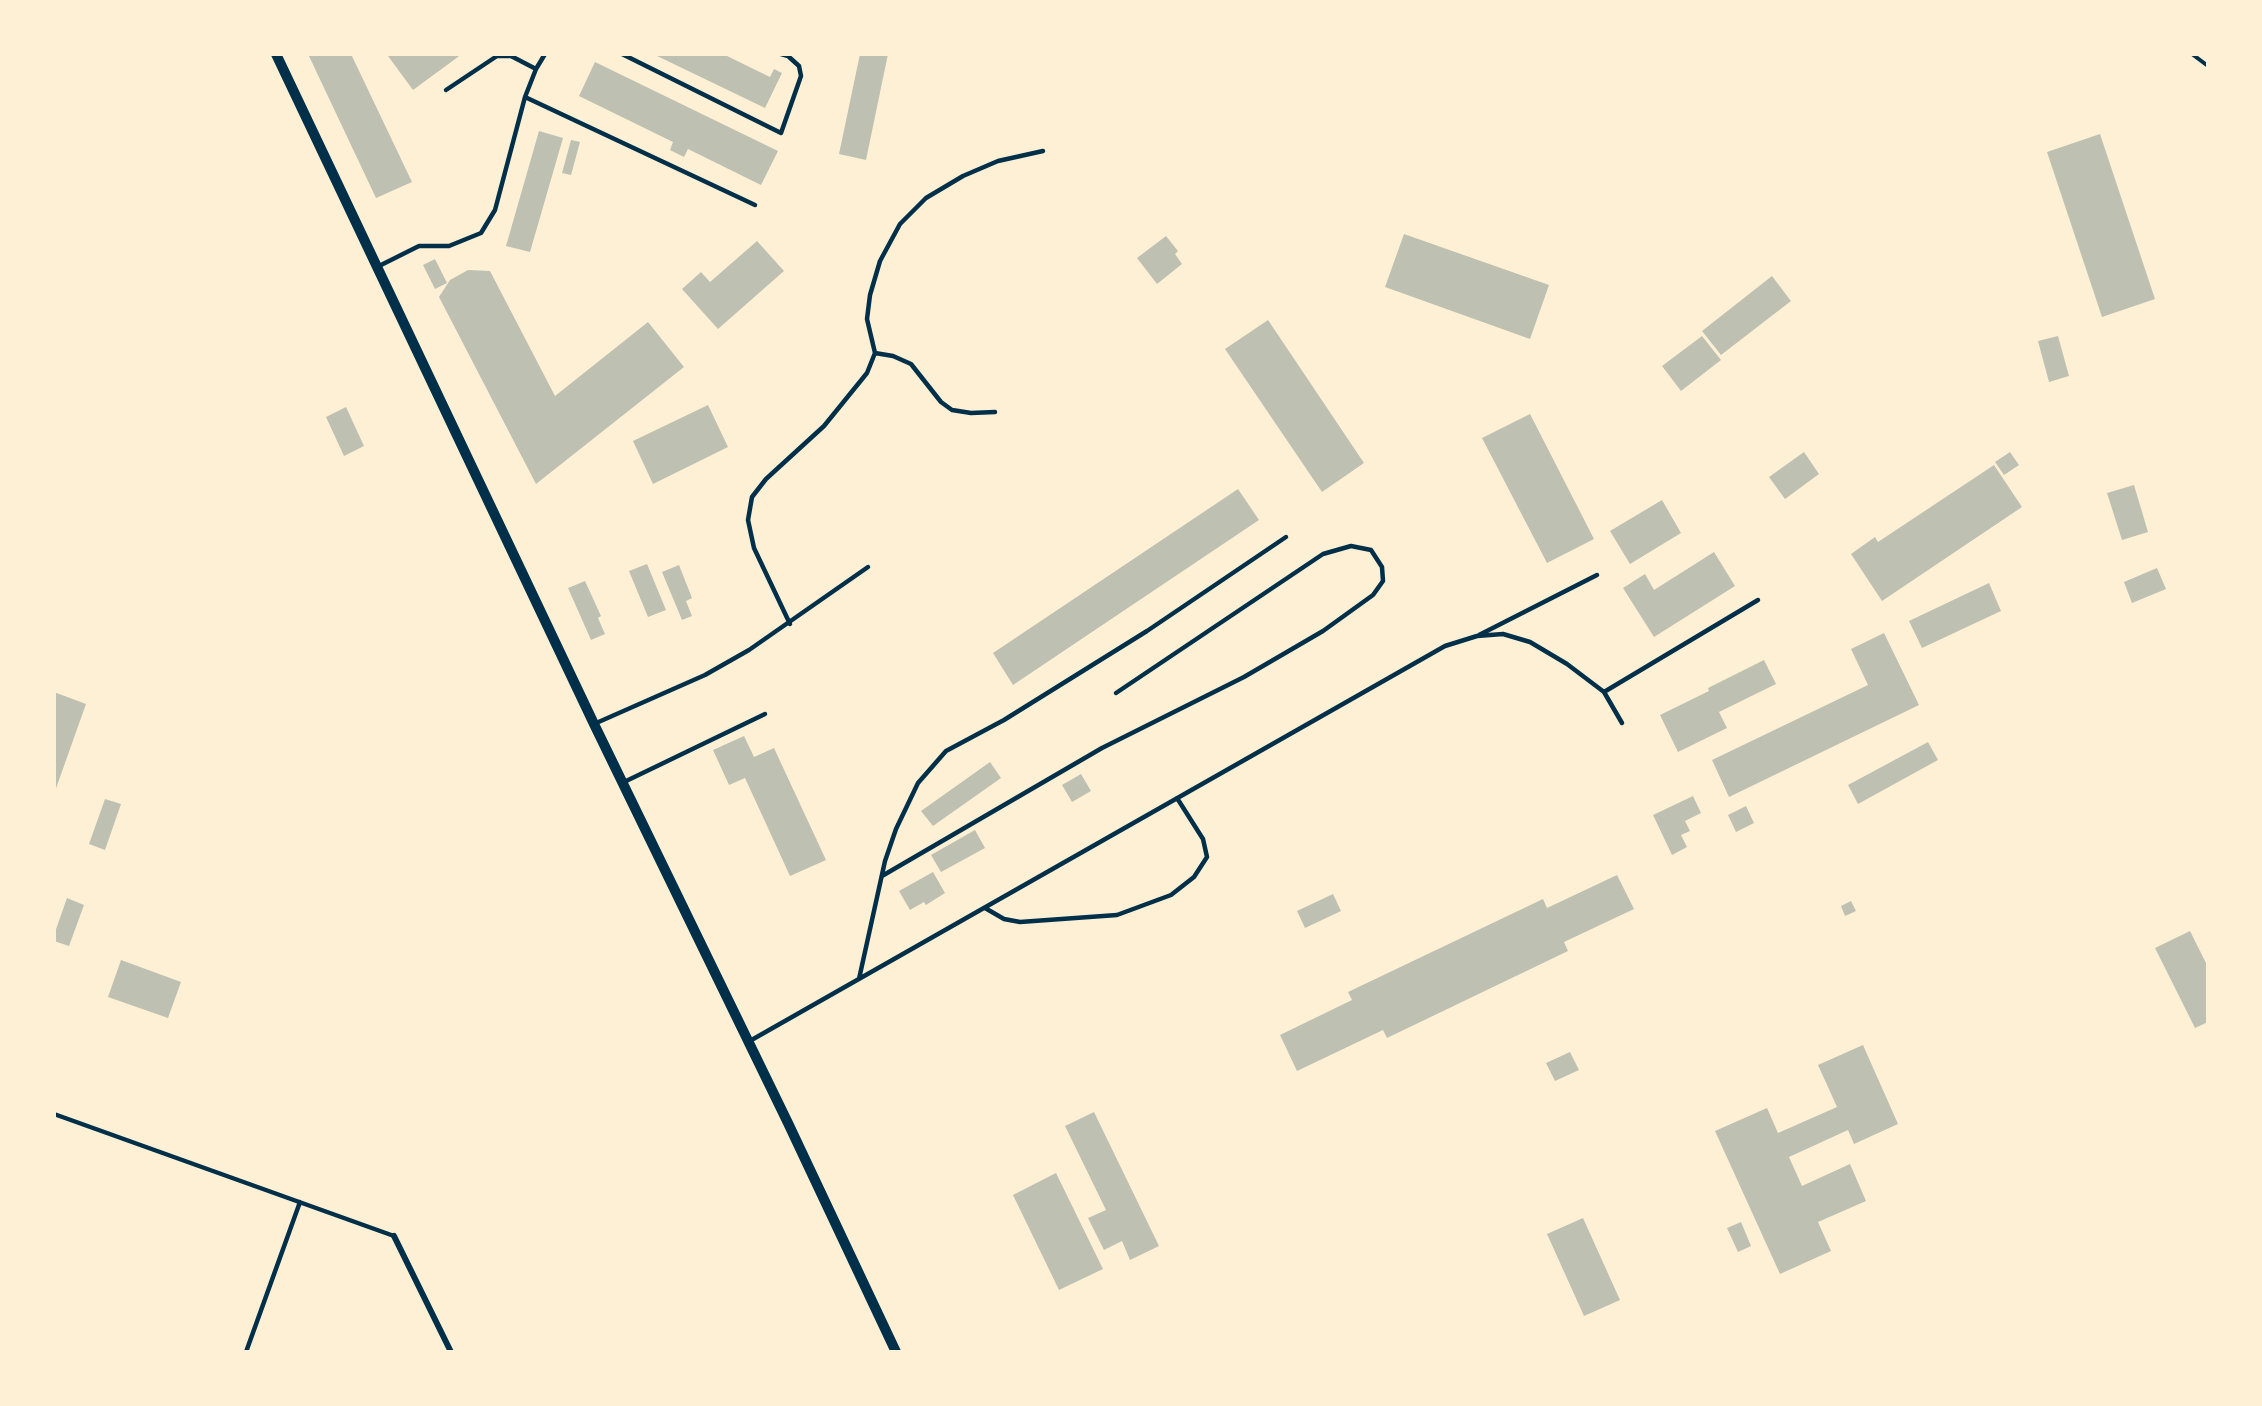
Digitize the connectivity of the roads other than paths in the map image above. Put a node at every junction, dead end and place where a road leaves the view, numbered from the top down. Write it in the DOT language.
graph roads {
  1 [pos="276,54"];
  2 [pos="545,54"];
  3 [pos="622,54"];
  4 [pos="781,54"];
  5 [pos="536,69"];
  6 [pos="446,90"];
  7 [pos="525,97"];
  8 [pos="1043,151"];
  9 [pos="755,205"];
  10 [pos="377,267"];
  11 [pos="875,353"];
  12 [pos="995,412"];
  13 [pos="1286,537"];
  14 [pos="868,567"];
  15 [pos="1598,575"];
  16 [pos="1758,600"];
  17 [pos="790,624"];
  18 [pos="1477,636"];
  19 [pos="1604,692"];
  20 [pos="1116,693"];
  21 [pos="765,714"];
  22 [pos="1622,723"];
  23 [pos="594,724"];
  24 [pos="622,783"];
  25 [pos="1177,798"];
  26 [pos="882,876"];
  27 [pos="985,908"];
  28 [pos="859,979"];
  29 [pos="748,1042"];
  30 [pos="54,1113"];
  31 [pos="300,1202"];
  32 [pos="394,1236"];
  33 [pos="246,1352"];
  34 [pos="451,1352"];
  35 [pos="896,1352"];
  1 -- 10 [label="street"];
  2 -- 5 [label="lane"];
  3 -- 4 [label="lane"];
  5 -- 6 [label="lane"];
  5 -- 7 [label="lane"];
  7 -- 9 [label="lane"];
  7 -- 10 [label="lane"];
  8 -- 11 [label="lane"];
  10 -- 23 [label="street"];
  11 -- 12 [label="lane"];
  11 -- 17 [label="lane"];
  13 -- 26 [label="lane"];
  14 -- 17 [label="lane"];
  15 -- 18 [label="lane"];
  16 -- 19 [label="lane"];
  17 -- 23 [label="lane"];
  18 -- 19 [label="lane"];
  18 -- 25 [label="lane"];
  19 -- 22 [label="lane"];
  20 -- 26 [label="lane"];
  21 -- 24 [label="lane"];
  23 -- 24 [label="street"];
  24 -- 29 [label="street"];
  25 -- 27 [label="lane"];
  25 -- 27 [label="lane"];
  26 -- 28 [label="lane"];
  27 -- 28 [label="lane"];
  28 -- 29 [label="lane"];
  29 -- 35 [label="street"];
  30 -- 31 [label="lane"];
  31 -- 32 [label="lane"];
  31 -- 33 [label="lane"];
  32 -- 34 [label="street"];
}
